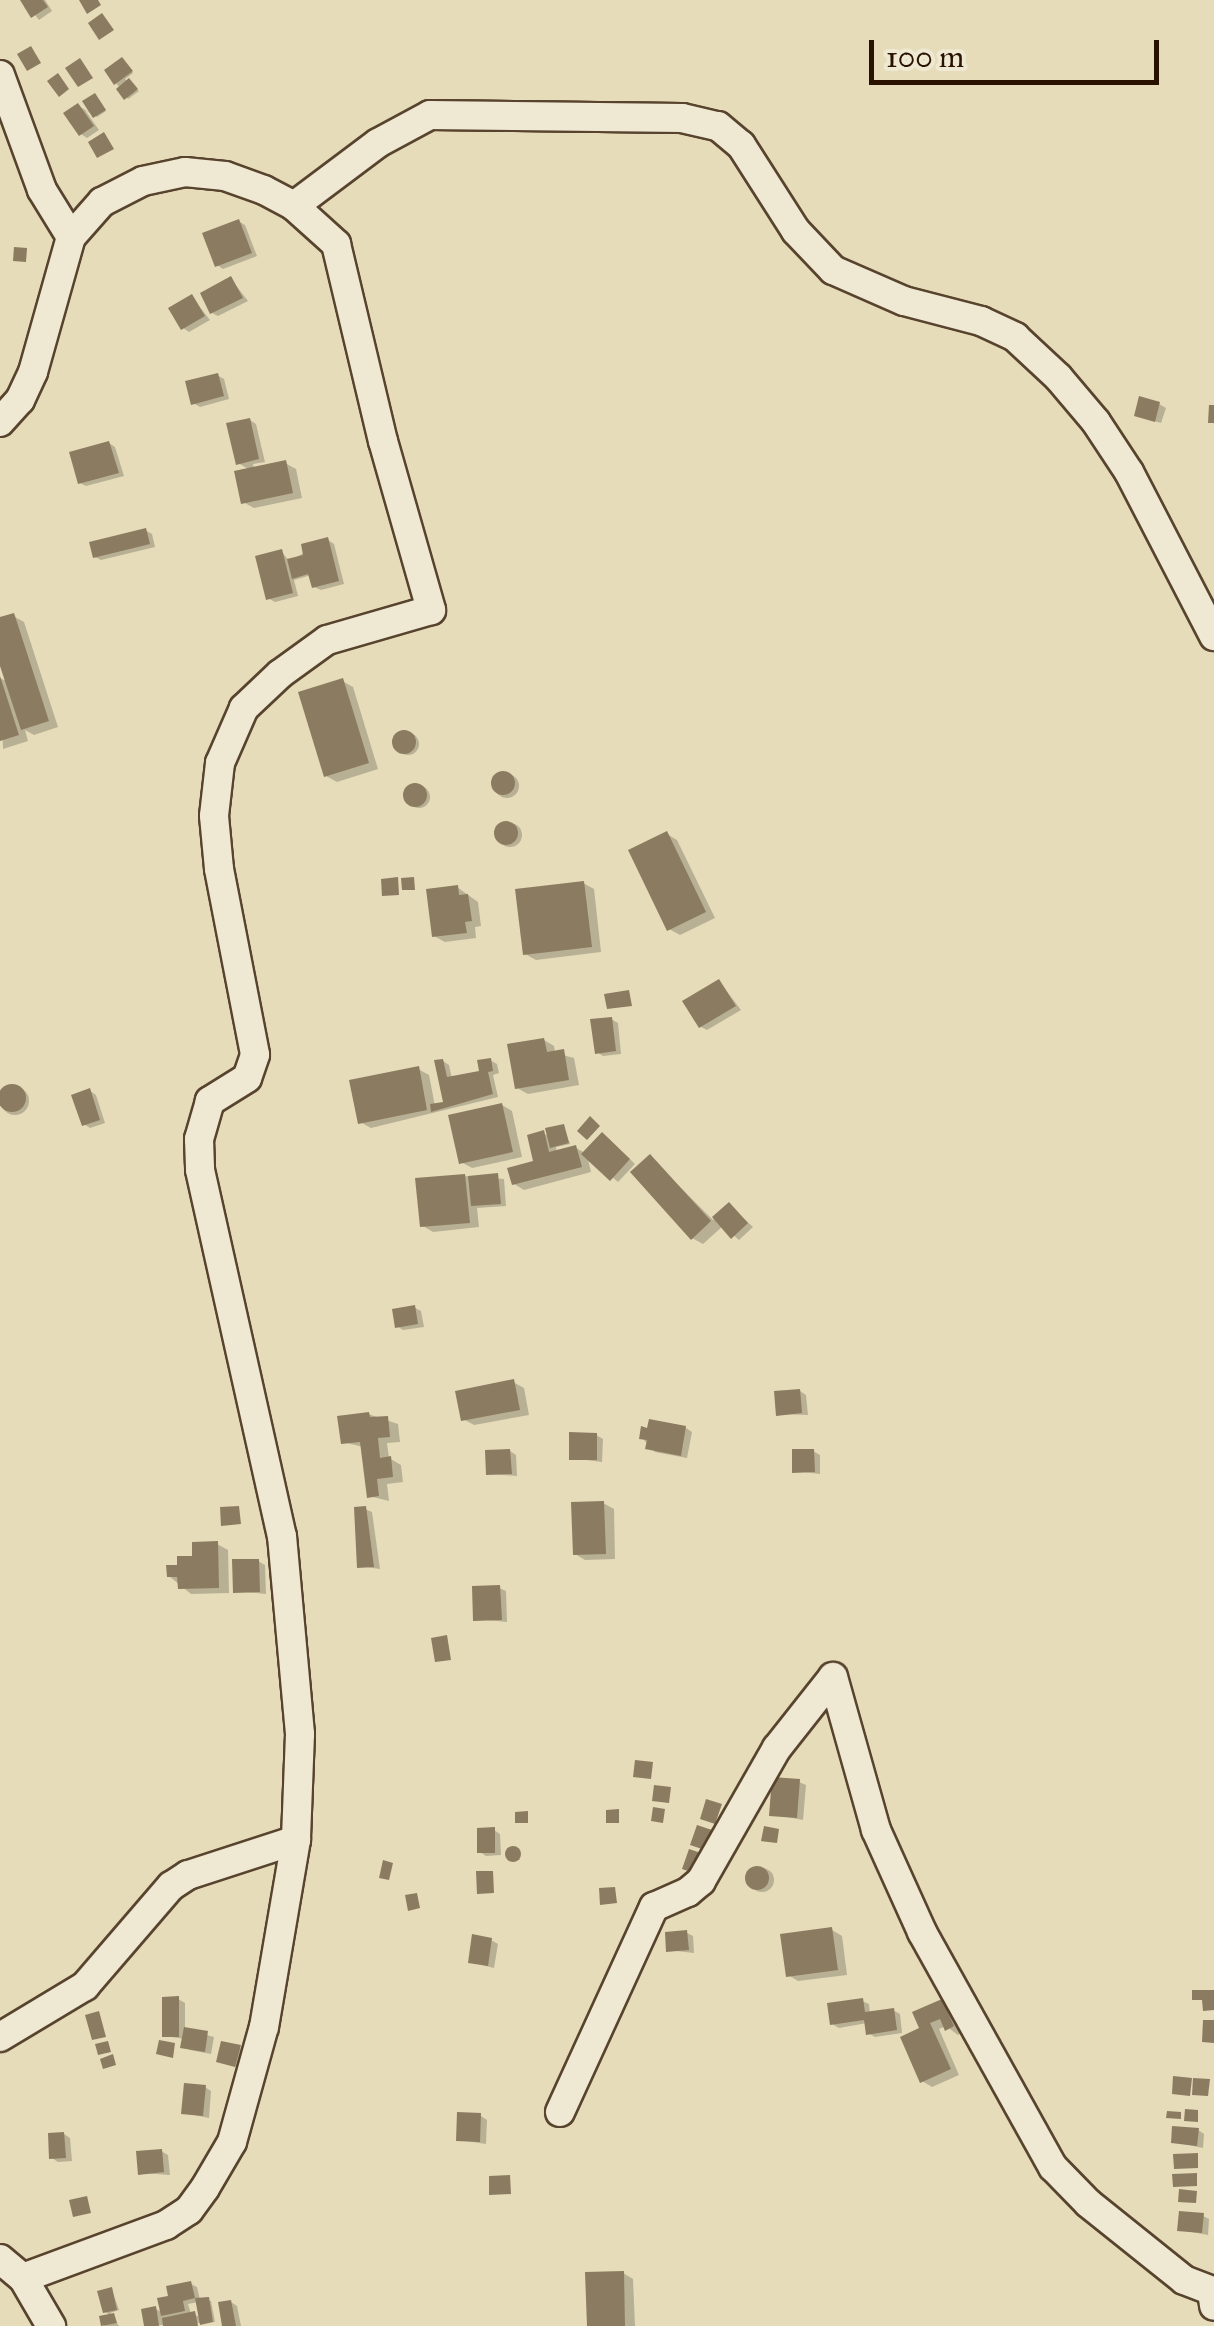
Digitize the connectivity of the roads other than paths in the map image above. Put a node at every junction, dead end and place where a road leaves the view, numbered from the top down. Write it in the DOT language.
graph roads {
  1 [pos="0,75"];
  2 [pos="294,206"];
  3 [pos="71,236"];
  4 [pos="0,422"];
  5 [pos="1214,636"];
  6 [pos="296,1840"];
  7 [pos="0,2037"];
  8 [pos="560,2112"];
  9 [pos="0,2259"];
  10 [pos="23,2278"];
  11 [pos="1214,2306"];
  12 [pos="52,2326"];
  1 -- 3 [label="street"];
  2 -- 3 [label="street"];
  2 -- 5 [label="street"];
  2 -- 6 [label="street"];
  3 -- 4 [label="street"];
  6 -- 7 [label="street"];
  6 -- 10 [label="street"];
  8 -- 11 [label="street"];
  9 -- 10 [label="street"];
  10 -- 12 [label="street"];
}
